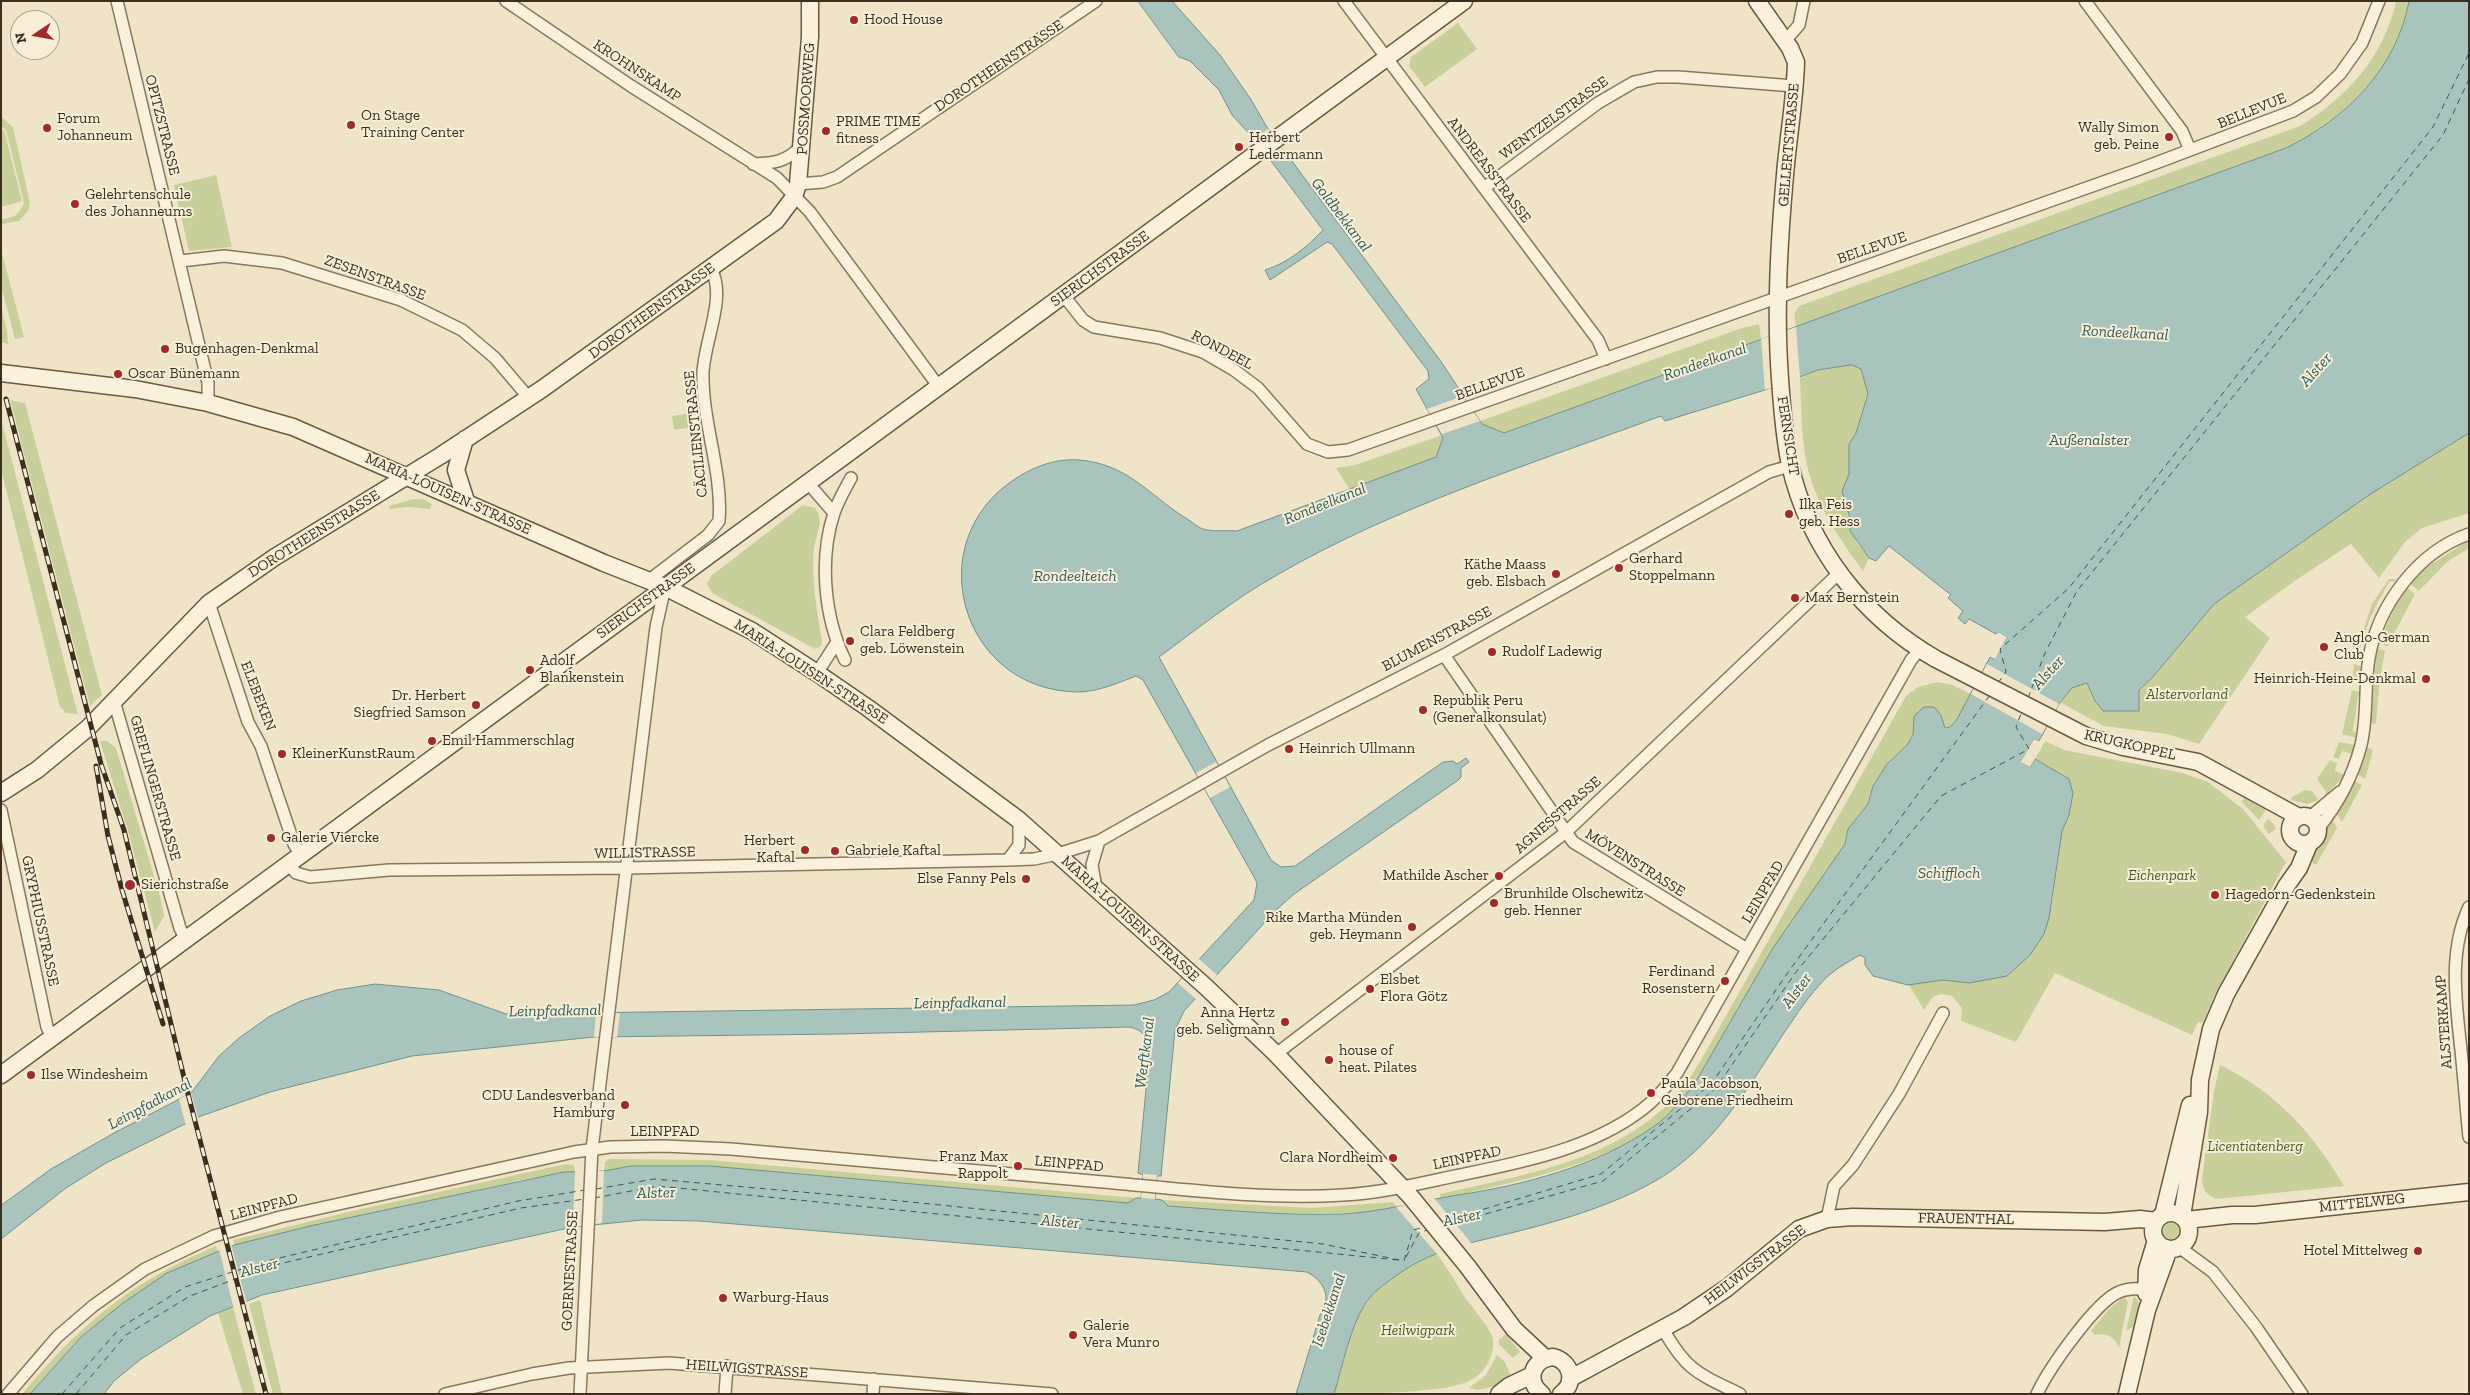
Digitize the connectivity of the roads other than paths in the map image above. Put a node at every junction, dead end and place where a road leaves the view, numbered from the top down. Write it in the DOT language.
graph roads {
  1 [pos="117,1"];
  2 [pos="506,1"];
  3 [pos="810,1"];
  4 [pos="1096,1"];
  5 [pos="1344,1"];
  6 [pos="1464,1"];
  7 [pos="1756,1"];
  8 [pos="1804,1"];
  9 [pos="2085,1"];
  10 [pos="2379,1"];
  11 [pos="1785,41"];
  12 [pos="1386,58"];
  13 [pos="1794,86"];
  14 [pos="802,146"];
  15 [pos="2190,150"];
  16 [pos="753,164"];
  17 [pos="1484,188"];
  18 [pos="796,190"];
  19 [pos="181,262"];
  20 [pos="711,269"];
  21 [pos="1064,296"];
  22 [pos="1778,296"];
  23 [pos="1606,359"];
  24 [pos="1,373"];
  25 [pos="939,388"];
  26 [pos="529,398"];
  27 [pos="208,402"];
  28 [pos="465,439"];
  29 [pos="1323,451"];
  30 [pos="1790,466"];
  31 [pos="407,476"];
  32 [pos="851,478"];
  33 [pos="808,483"];
  34 [pos="466,501"];
  35 [pos="834,512"];
  36 [pos="2469,534"];
  37 [pos="708,535"];
  38 [pos="736,537"];
  39 [pos="1838,572"];
  40 [pos="648,581"];
  41 [pos="665,587"];
  42 [pos="209,603"];
  43 [pos="837,642"];
  44 [pos="1920,649"];
  45 [pos="1444,654"];
  46 [pos="845,660"];
  47 [pos="817,673"];
  48 [pos="114,701"];
  49 [pos="1,793"];
  50 [pos="1,810"];
  51 [pos="1020,820"];
  52 [pos="2303,829"];
  53 [pos="1565,832"];
  54 [pos="1099,841"];
  55 [pos="1058,854"];
  56 [pos="295,860"];
  57 [pos="1008,860"];
  58 [pos="626,868"];
  59 [pos="1096,888"];
  60 [pos="2469,907"];
  61 [pos="186,940"];
  62 [pos="1747,949"];
  63 [pos="1943,1014"];
  64 [pos="52,1038"];
  65 [pos="1276,1054"];
  66 [pos="1,1075"];
  67 [pos="2200,1080"];
  68 [pos="2469,1137"];
  69 [pos="592,1149"];
  70 [pos="1401,1188"];
  71 [pos="2469,1192"];
  72 [pos="1827,1219"];
  73 [pos="2186,1223"];
  74 [pos="2163,1234"];
  75 [pos="2149,1290"];
  76 [pos="1663,1329"];
  77 [pos="727,1366"];
  78 [pos="581,1367"];
  79 [pos="1538,1377"];
  80 [pos="874,1379"];
  81 [pos="1568,1384"];
  82 [pos="8,1394"];
  83 [pos="445,1394"];
  84 [pos="580,1394"];
  85 [pos="725,1394"];
  86 [pos="873,1394"];
  87 [pos="1052,1394"];
  88 [pos="1499,1394"];
  89 [pos="1518,1394"];
  90 [pos="1740,1394"];
  91 [pos="2037,1394"];
  92 [pos="2127,1394"];
  93 [pos="2302,1394"];
  1 -- 19 [label="street, OPITZSTRASSE"];
  2 -- 16 [label="street, KROHNSKAMP"];
  3 -- 14 [label="street, POSSMOORWEG"];
  4 -- 18 [label="street, DOROTHEENSTRASSE"];
  5 -- 12 [label="street, ANDREASSTRASSE"];
  6 -- 12 [label="street, SIERICHSTRASSE"];
  7 -- 11 [label="street, GELLERTSTRASSE"];
  8 -- 11 [label="street"];
  9 -- 15 [label="street"];
  10 -- 15 [label="street, BELLEVUE"];
  11 -- 13 [label="street, GELLERTSTRASSE"];
  12 -- 17 [label="street, ANDREASSTRASSE"];
  12 -- 21 [label="street, SIERICHSTRASSE"];
  13 -- 17 [label="street, WENTZELSTRASSE"];
  13 -- 22 [label="street, GELLERTSTRASSE"];
  14 -- 16 [label="street"];
  14 -- 18 [label="street, POSSMOORWEG"];
  15 -- 22 [label="street, BELLEVUE"];
  16 -- 18 [label="street, KROHNSKAMP"];
  17 -- 23 [label="street, ANDREASSTRASSE"];
  18 -- 20 [label="street, DOROTHEENSTRASSE"];
  18 -- 25 [label="street, KROHNSKAMP"];
  19 -- 26 [label="street, ZESENSTRASSE"];
  19 -- 27 [label="street, OPITZSTRASSE"];
  20 -- 26 [label="street, DOROTHEENSTRASSE"];
  20 -- 37 [label="street, CÄCILIENSTRASSE"];
  21 -- 25 [label="street, SIERICHSTRASSE"];
  21 -- 29 [label="street, RONDEEL"];
  22 -- 23 [label="street, BELLEVUE"];
  22 -- 30 [label="street, FERNSICHT"];
  23 -- 29 [label="street, BELLEVUE"];
  24 -- 27 [label="street, MARIA-LOUISEN-STRASSE"];
  25 -- 33 [label="street, SIERICHSTRASSE"];
  26 -- 28 [label="street, DOROTHEENSTRASSE"];
  27 -- 31 [label="street, MARIA-LOUISEN-STRASSE"];
  28 -- 31 [label="street, DOROTHEENSTRASSE"];
  28 -- 34 [label="street"];
  30 -- 39 [label="street, FERNSICHT"];
  30 -- 45 [label="street, BLUMENSTRASSE"];
  31 -- 34 [label="street, MARIA-LOUISEN-STRASSE"];
  31 -- 42 [label="street, DOROTHEENSTRASSE"];
  32 -- 35 [label="street"];
  33 -- 35 [label="street"];
  33 -- 38 [label="street, SIERICHSTRASSE"];
  34 -- 40 [label="street, MARIA-LOUISEN-STRASSE"];
  35 -- 43 [label="street"];
  36 -- 52 [label="street"];
  37 -- 38 [label="street"];
  37 -- 40 [label="street, SIERICHSTRASSE"];
  38 -- 41 [label="street, SIERICHSTRASSE"];
  39 -- 44 [label="street, FERNSICHT"];
  39 -- 53 [label="street, AGNESSTRASSE"];
  40 -- 41 [label="street, MARIA-LOUISEN-STRASSE"];
  41 -- 47 [label="street, MARIA-LOUISEN-STRASSE"];
  41 -- 56 [label="street, SIERICHSTRASSE"];
  41 -- 58 [label="street, GOERNESTRASSE"];
  42 -- 48 [label="street, DOROTHEENSTRASSE"];
  42 -- 56 [label="street, ELEBEKEN"];
  43 -- 46 [label="street"];
  43 -- 47 [label="street"];
  44 -- 52 [label="street, KRUGKOPPEL"];
  44 -- 62 [label="street, LEINPFAD"];
  45 -- 53 [label="street, MÖVENSTRASSE"];
  45 -- 54 [label="street, BLUMENSTRASSE"];
  47 -- 51 [label="street, MARIA-LOUISEN-STRASSE"];
  48 -- 49 [label="street, DOROTHEENSTRASSE"];
  48 -- 61 [label="street, GREFLINGERSTRASSE"];
  50 -- 64 [label="street, GRYPHIUSSTRASSE"];
  51 -- 55 [label="street, MARIA-LOUISEN-STRASSE"];
  51 -- 57 [label="street"];
  52 -- 67 [label="street"];
  53 -- 62 [label="street, MÖVENSTRASSE"];
  53 -- 65 [label="street, AGNESSTRASSE"];
  54 -- 55 [label="street, BLUMENSTRASSE"];
  54 -- 59 [label="street"];
  55 -- 57 [label="street, WILLISTRASSE"];
  55 -- 59 [label="street, MARIA-LOUISEN-STRASSE"];
  56 -- 58 [label="street, WILLISTRASSE"];
  56 -- 61 [label="street, SIERICHSTRASSE"];
  57 -- 58 [label="street, WILLISTRASSE"];
  58 -- 69 [label="street, GOERNESTRASSE"];
  59 -- 65 [label="street, MARIA-LOUISEN-STRASSE"];
  60 -- 68 [label="street, ALSTERKAMP"];
  61 -- 64 [label="street, SIERICHSTRASSE"];
  62 -- 70 [label="street, LEINPFAD"];
  63 -- 72 [label="street"];
  64 -- 66 [label="street, SIERICHSTRASSE"];
  65 -- 70 [label="street, MARIA-LOUISEN-STRASSE"];
  67 -- 73 [label="street"];
  67 -- 74 [label="street"];
  69 -- 70 [label="street, LEINPFAD"];
  69 -- 78 [label="street, GOERNESTRASSE"];
  69 -- 82 [label="street, LEINPFAD"];
  70 -- 79 [label="street, MARIA-LOUISEN-STRASSE"];
  71 -- 73 [label="street, MITTELWEG"];
  72 -- 74 [label="street, FRAUENTHAL"];
  72 -- 76 [label="street, HEILWIGSTRASSE"];
  73 -- 74 [label="street, MITTELWEG"];
  73 -- 74 [label="street"];
  74 -- 75 [label="street"];
  74 -- 93 [label="street"];
  75 -- 91 [label="street"];
  75 -- 92 [label="street"];
  76 -- 81 [label="street, HEILWIGSTRASSE"];
  76 -- 90 [label="street"];
  77 -- 78 [label="street, HEILWIGSTRASSE"];
  77 -- 80 [label="street, HEILWIGSTRASSE"];
  77 -- 85 [label="street"];
  78 -- 83 [label="street, HEILWIGSTRASSE"];
  78 -- 84 [label="street, GOERNESTRASSE"];
  79 -- 81 [label="street"];
  79 -- 88 [label="street"];
  79 -- 89 [label="street"];
  80 -- 86 [label="street"];
  80 -- 87 [label="street, HEILWIGSTRASSE"];
}
